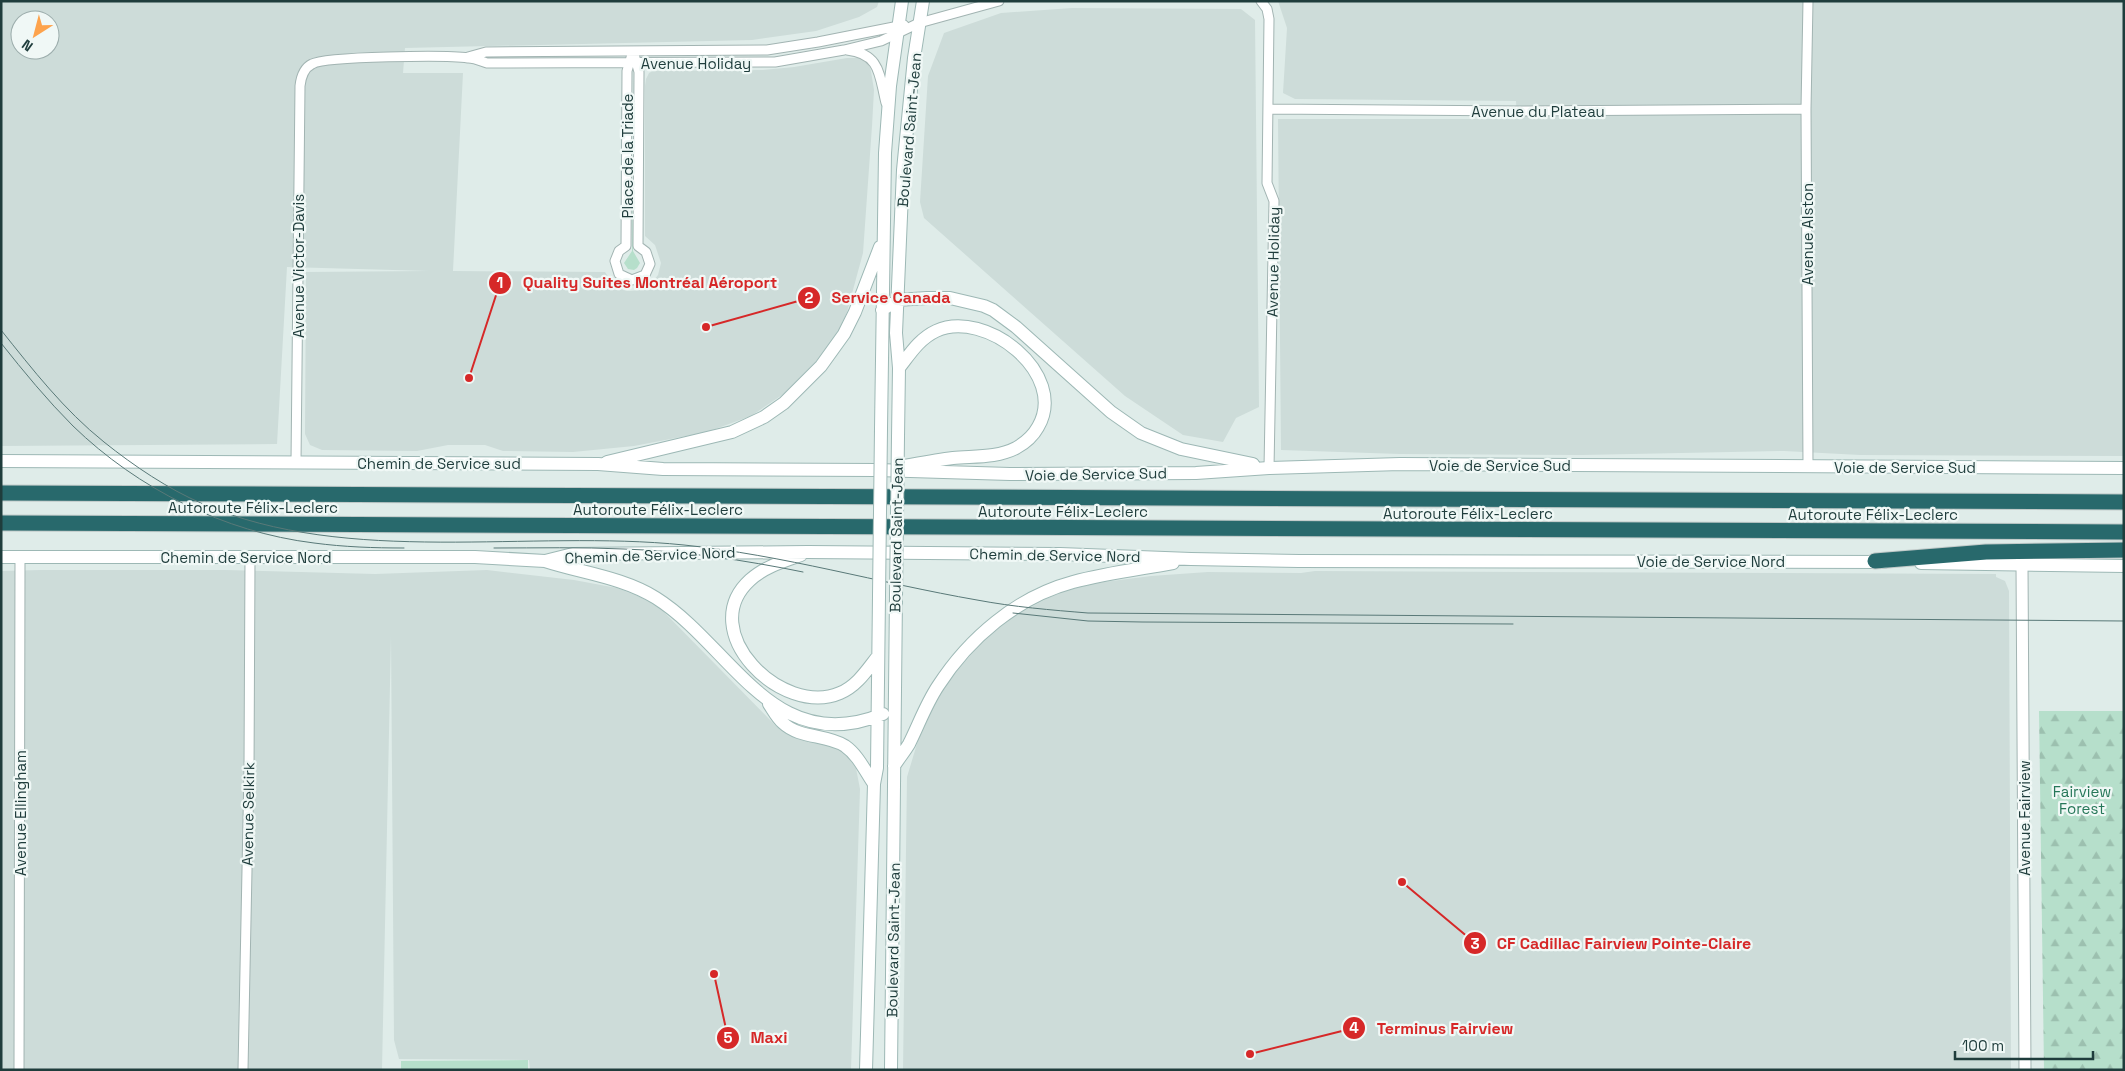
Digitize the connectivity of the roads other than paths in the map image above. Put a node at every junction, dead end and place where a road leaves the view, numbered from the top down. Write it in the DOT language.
graph roads {
  1 [pos="902,1"];
  2 [pos="923,1"];
  3 [pos="999,1"];
  4 [pos="1260,1"];
  5 [pos="1808,1"];
  6 [pos="919,23"];
  7 [pos="897,30"];
  8 [pos="844,50"];
  9 [pos="633,51"];
  10 [pos="468,58"];
  11 [pos="633,63"];
  12 [pos="304,71"];
  13 [pos="888,109"];
  14 [pos="1269,109"];
  15 [pos="1806,109"];
  16 [pos="883,240"];
  17 [pos="898,300"];
  18 [pos="882,310"];
  19 [pos="898,368"];
  20 [pos="1,460"];
  21 [pos="296,462"];
  22 [pos="598,464"];
  23 [pos="1808,466"];
  24 [pos="1269,468"];
  25 [pos="2124,468"];
  26 [pos="877,470"];
  27 [pos="1,492"];
  28 [pos="2124,502"];
  29 [pos="1,523"];
  30 [pos="2124,532"];
  31 [pos="2124,550"];
  32 [pos="808,552"];
  33 [pos="1,557"];
  34 [pos="20,557"];
  35 [pos="250,558"];
  36 [pos="545,560"];
  37 [pos="1191,560"];
  38 [pos="1299,561"];
  39 [pos="1876,561"];
  40 [pos="2022,565"];
  41 [pos="2124,566"];
  42 [pos="878,656"];
  43 [pos="766,700"];
  44 [pos="894,710"];
  45 [pos="878,717"];
  46 [pos="894,766"];
  47 [pos="874,784"];
  48 [pos="19,1070"];
  49 [pos="243,1070"];
  50 [pos="866,1070"];
  51 [pos="891,1070"];
  52 [pos="2025,1070"];
  1 -- 7 [label="main road, Boulevard Saint-Jean"];
  2 -- 6 [label="main road, Boulevard Saint-Jean"];
  3 -- 6 [label="street, Avenue Holiday"];
  4 -- 14 [label="street, Avenue Holiday"];
  5 -- 15 [label="street, Avenue Alston"];
  6 -- 7 [label="street, Avenue Holiday"];
  6 -- 17 [label="main road, Boulevard Saint-Jean"];
  7 -- 8 [label="street, Avenue Holiday"];
  7 -- 9 [label="street, Avenue Holiday"];
  7 -- 13 [label="main road, Boulevard Saint-Jean"];
  8 -- 11 [label="street, Avenue Holiday"];
  8 -- 13 [label="street"];
  9 -- 10 [label="street, Avenue Holiday"];
  9 -- 11 [label="street, Place de la Triade"];
  10 -- 11 [label="street, Avenue Holiday"];
  10 -- 12 [label="street, Avenue Holiday"];
  11 -- 11 [label="street, Place de la Triade"];
  12 -- 21 [label="street, Avenue Victor-Davis"];
  13 -- 16 [label="main road, Boulevard Saint-Jean"];
  14 -- 15 [label="street, Avenue du Plateau"];
  14 -- 24 [label="street, Avenue Holiday"];
  15 -- 23 [label="street, Avenue Alston"];
  16 -- 18 [label="main road, Boulevard Saint-Jean"];
  16 -- 22 [label="main road"];
  17 -- 18 [label="main road"];
  17 -- 19 [label="main road, Boulevard Saint-Jean"];
  17 -- 24 [label="main road"];
  18 -- 42 [label="main road, Boulevard Saint-Jean, bridge"];
  19 -- 26 [label="main road"];
  19 -- 44 [label="main road, Boulevard Saint-Jean, bridge"];
  20 -- 21 [label="main road, Chemin de Service sud"];
  21 -- 22 [label="main road, Chemin de Service sud"];
  22 -- 26 [label="main road, Chemin de Service sud"];
  23 -- 24 [label="main road, Voie de Service Sud"];
  23 -- 25 [label="main road, Voie de Service Sud"];
  24 -- 26 [label="main road, Voie de Service Sud"];
  27 -- 28 [label="highway, Autoroute Félix-Leclerc"];
  29 -- 30 [label="highway, Autoroute Félix-Leclerc"];
  31 -- 39 [label="highway"];
  32 -- 36 [label="main road, Chemin de Service Nord"];
  32 -- 37 [label="main road, Chemin de Service Nord"];
  32 -- 42 [label="main road"];
  33 -- 34 [label="main road, Chemin de Service Nord"];
  34 -- 35 [label="main road, Chemin de Service Nord"];
  34 -- 48 [label="street, Avenue Ellingham"];
  35 -- 36 [label="main road, Chemin de Service Nord"];
  35 -- 49 [label="street, Avenue Selkirk"];
  36 -- 43 [label="main road"];
  37 -- 38 [label="main road, Chemin de Service Nord"];
  37 -- 46 [label="main road"];
  38 -- 39 [label="main road, Voie de Service Nord"];
  39 -- 40 [label="main road, Voie de Service Nord"];
  40 -- 41 [label="main road, Voie de Service Nord"];
  40 -- 52 [label="street, Avenue Fairview"];
  42 -- 45 [label="main road, Boulevard Saint-Jean"];
  43 -- 45 [label="main road"];
  43 -- 47 [label="main road"];
  44 -- 45 [label="main road"];
  44 -- 46 [label="main road, Boulevard Saint-Jean"];
  45 -- 47 [label="main road, Boulevard Saint-Jean"];
  46 -- 51 [label="main road, Boulevard Saint-Jean"];
  47 -- 50 [label="main road, Boulevard Saint-Jean"];
}
